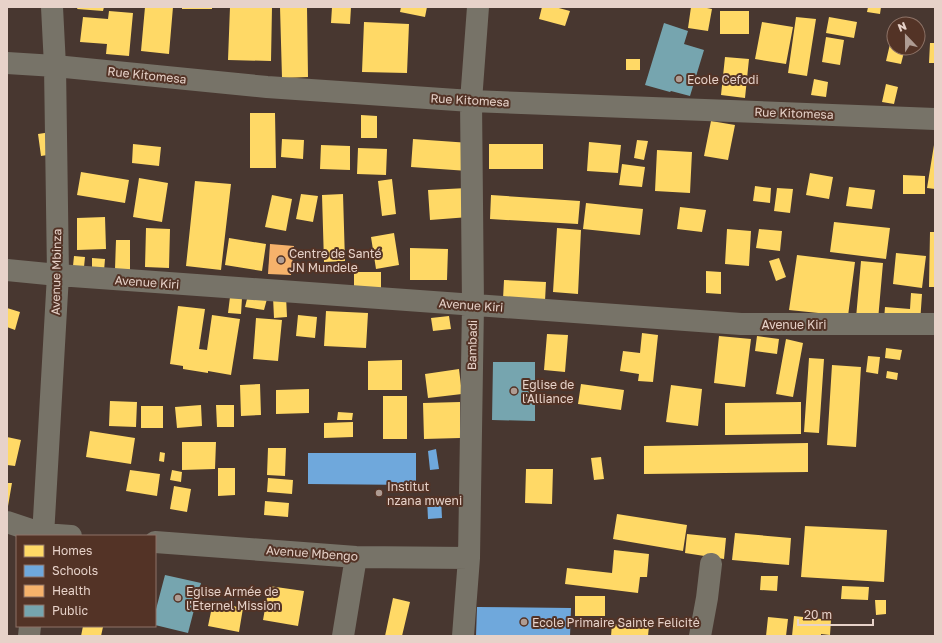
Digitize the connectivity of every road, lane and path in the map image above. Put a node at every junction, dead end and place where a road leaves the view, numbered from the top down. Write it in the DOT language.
graph roads {
  1 [pos="52,7"];
  2 [pos="478,7"];
  3 [pos="7,63"];
  4 [pos="55,66"];
  5 [pos="472,101"];
  6 [pos="935,119"];
  7 [pos="7,270"];
  8 [pos="58,276"];
  9 [pos="472,305"];
  10 [pos="935,324"];
  11 [pos="7,522"];
  12 [pos="43,535"];
  13 [pos="156,542"];
  14 [pos="356,557"];
  15 [pos="469,558"];
  16 [pos="711,564"];
  17 [pos="343,636"];
  18 [pos="463,636"];
  19 [pos="700,636"];
  1 -- 4 [label="street, Avenue Mbinza"];
  2 -- 5 [label="street, Bambadi"];
  3 -- 4 [label="street, Rue Kitomesa"];
  4 -- 5 [label="street, Rue Kitomesa"];
  4 -- 8 [label="street, Avenue Mbinza"];
  5 -- 6 [label="street, Rue Kitomesa"];
  5 -- 9 [label="street, Bambadi"];
  7 -- 8 [label="street, Avenue Kiri"];
  8 -- 9 [label="street, Avenue Kiri"];
  8 -- 12 [label="street, Avenue Mbinza"];
  9 -- 10 [label="street, Avenue Kiri"];
  9 -- 15 [label="street, Bambadi"];
  11 -- 12 [label="street"];
  13 -- 14 [label="street, Avenue Mbengo"];
  14 -- 15 [label="street, Avenue Mbengo"];
  14 -- 17 [label="street"];
  15 -- 18 [label="street, Bambadi"];
  16 -- 19 [label="street"];
}
